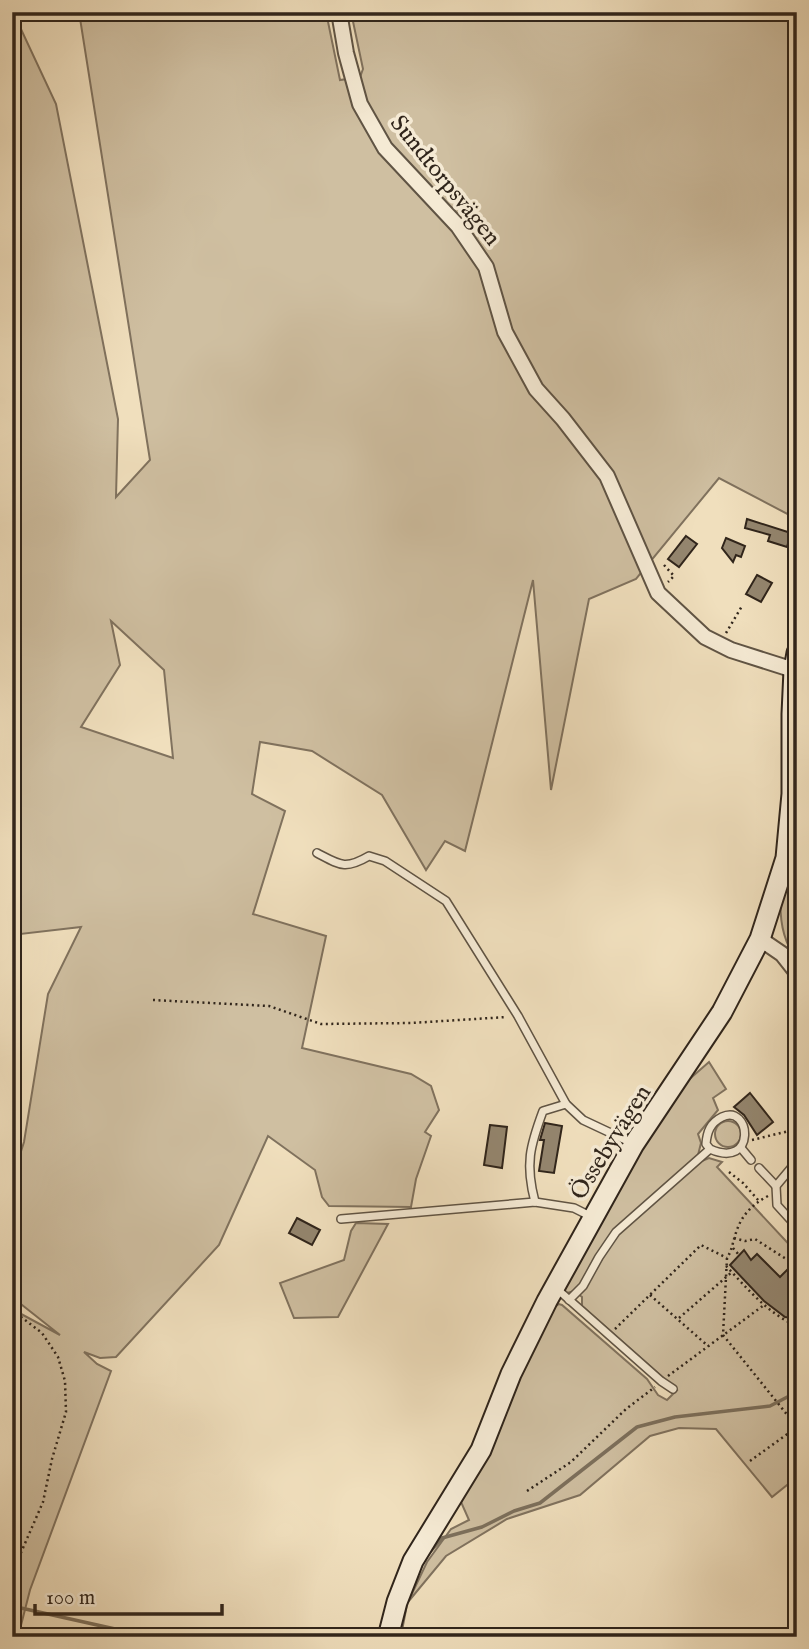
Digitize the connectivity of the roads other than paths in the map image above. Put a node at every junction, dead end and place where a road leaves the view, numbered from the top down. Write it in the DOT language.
graph roads {
  1 [pos="339,12"];
  2 [pos="796,665"];
  3 [pos="317,853"];
  4 [pos="760,939"];
  5 [pos="797,973"];
  6 [pos="565,1104"];
  7 [pos="634,1144"];
  8 [pos="742,1144"];
  9 [pos="710,1149"];
  10 [pos="751,1160"];
  11 [pos="797,1161"];
  12 [pos="759,1168"];
  13 [pos="776,1189"];
  14 [pos="535,1202"];
  15 [pos="592,1217"];
  16 [pos="341,1219"];
  17 [pos="797,1227"];
  18 [pos="555,1287"];
  19 [pos="569,1300"];
  20 [pos="673,1388"];
  21 [pos="388,1637"];
  1 -- 2 [label="street, Sundtorpsvägen"];
  2 -- 4 [label="street, Össebyvägen"];
  3 -- 6 [label="lane"];
  4 -- 5 [label="street"];
  4 -- 7 [label="street, Össebyvägen"];
  6 -- 7 [label="lane"];
  6 -- 14 [label="lane"];
  7 -- 15 [label="street, Össebyvägen"];
  8 -- 9 [label="lane"];
  8 -- 9 [label="lane"];
  8 -- 10 [label="lane"];
  9 -- 19 [label="lane"];
  11 -- 13 [label="lane"];
  12 -- 13 [label="lane"];
  13 -- 17 [label="lane"];
  14 -- 15 [label="lane"];
  14 -- 16 [label="lane"];
  15 -- 18 [label="street, Össebyvägen"];
  18 -- 19 [label="lane"];
  18 -- 21 [label="street, Össebyvägen"];
  19 -- 20 [label="lane"];
}
